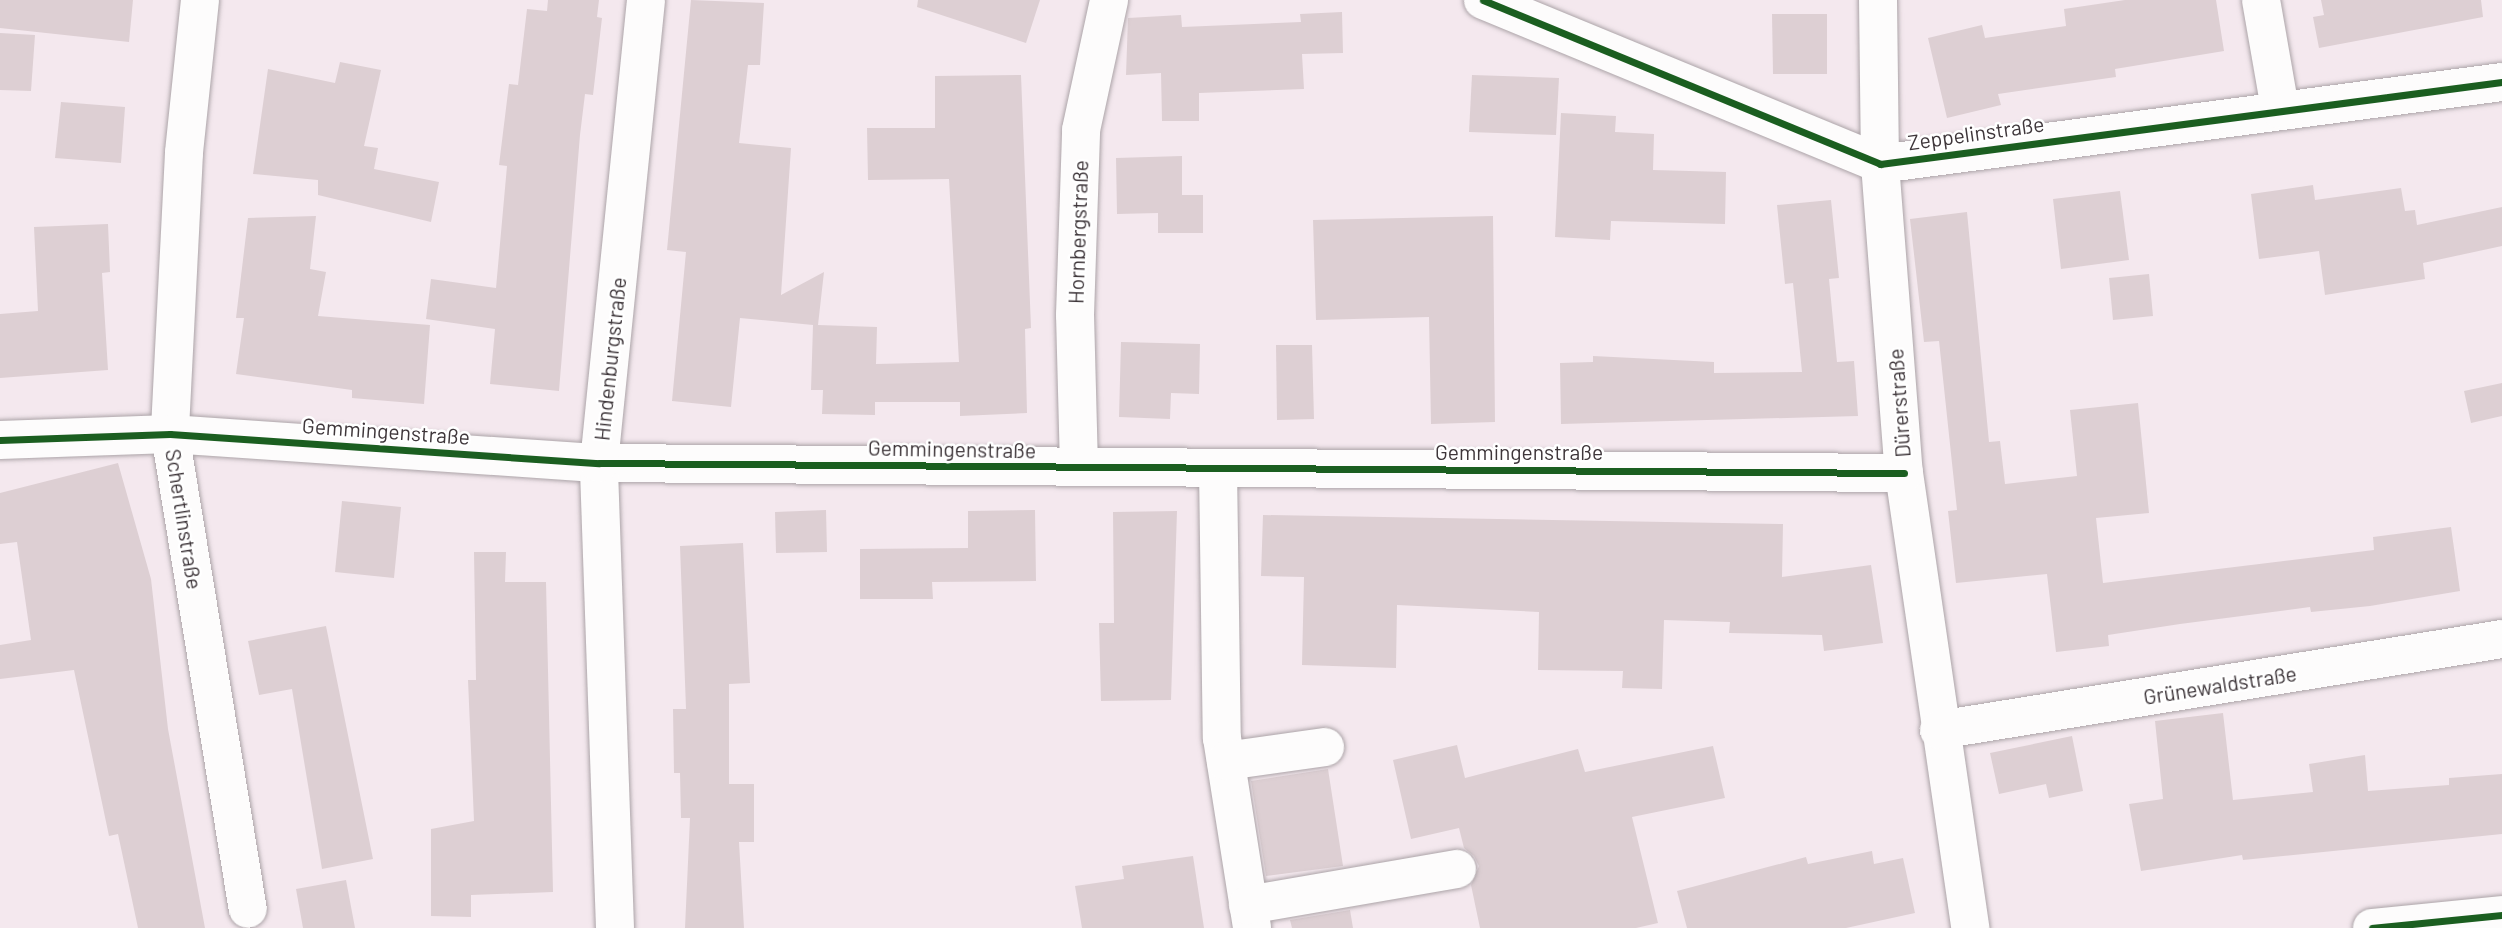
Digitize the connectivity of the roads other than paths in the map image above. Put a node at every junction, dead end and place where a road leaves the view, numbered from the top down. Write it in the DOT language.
graph roads {
  1 [pos="200,0"];
  2 [pos="646,0"];
  3 [pos="1108,0"];
  4 [pos="1483,0"];
  5 [pos="1878,0"];
  6 [pos="2261,0"];
  7 [pos="2502,82"];
  8 [pos="2280,109"];
  9 [pos="1880,164"];
  10 [pos="170,434"];
  11 [pos="0,440"];
  12 [pos="599,463"];
  13 [pos="1079,467"];
  14 [pos="1218,468"];
  15 [pos="1904,473"];
  16 [pos="2502,639"];
  17 [pos="1939,730"];
  18 [pos="1325,747"];
  19 [pos="1226,761"];
  20 [pos="1457,869"];
  21 [pos="248,909"];
  22 [pos="2502,915"];
  23 [pos="1250,916"];
  24 [pos="615,928"];
  25 [pos="1970,928"];
  26 [pos="2372,928"];
  1 -- 10 [label="street, Schertlinstraße"];
  2 -- 12 [label="street, Hindenburgstraße"];
  3 -- 13 [label="street, Hornbergstraße"];
  4 -- 9 [label="street, Zeppelinstraße"];
  5 -- 9 [label="street, Dürerstraße"];
  6 -- 8 [label="street"];
  7 -- 8 [label="street, Zeppelinstraße"];
  8 -- 9 [label="street, Zeppelinstraße"];
  9 -- 15 [label="street, Dürerstraße"];
  10 -- 11 [label="street, Gemmingenstraße"];
  10 -- 12 [label="street, Gemmingenstraße"];
  10 -- 21 [label="street, Schertlinstraße"];
  12 -- 13 [label="street, Gemmingenstraße"];
  12 -- 24 [label="street, Hindenburgstraße"];
  13 -- 14 [label="street, Gemmingenstraße"];
  14 -- 15 [label="street, Gemmingenstraße"];
  14 -- 19 [label="street"];
  15 -- 17 [label="street, Dürerstraße"];
  16 -- 17 [label="street, Grünewaldstraße"];
  17 -- 25 [label="street, Dürerstraße"];
  18 -- 19 [label="street"];
  19 -- 23 [label="street"];
  20 -- 23 [label="street"];
  22 -- 26 [label="street"];
}
